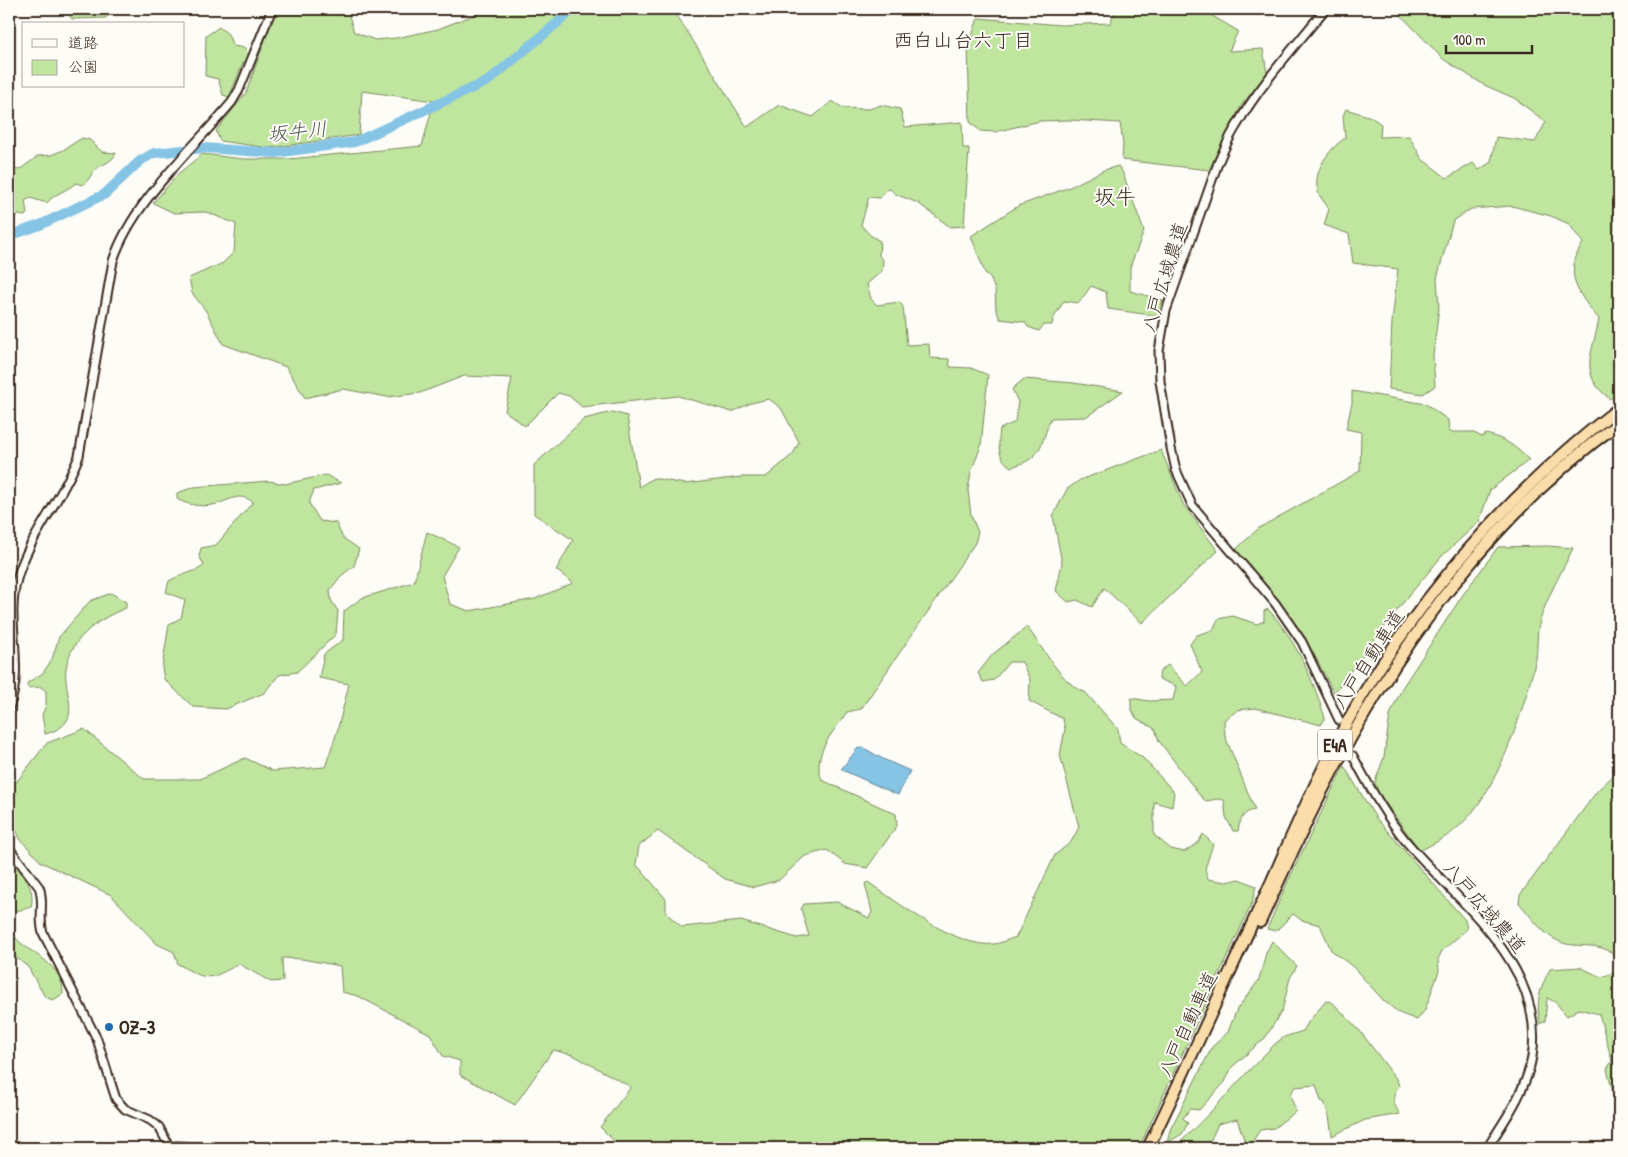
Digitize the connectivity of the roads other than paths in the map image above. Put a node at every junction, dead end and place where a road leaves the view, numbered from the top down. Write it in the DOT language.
graph roads {
  1 [pos="272,9"];
  2 [pos="1325,9"];
  3 [pos="1619,408"];
  4 [pos="1619,423"];
  5 [pos="9,708"];
  6 [pos="1339,720"];
  7 [pos="1353,756"];
  8 [pos="9,848"];
  9 [pos="169,1148"];
  10 [pos="222,1148"];
  11 [pos="1148,1148"];
  12 [pos="1154,1148"];
  13 [pos="1487,1148"];
  1 -- 5 [label="street"];
  2 -- 6 [label="street, 八戸広域農道"];
  3 -- 11 [label="highway, 八戸自動車道 / E4A"];
  4 -- 12 [label="highway, 八戸自動車道 / E4A"];
  7 -- 13 [label="street, 八戸広域農道"];
  8 -- 9 [label="street"];
  9 -- 10 [label="main road"];
}
